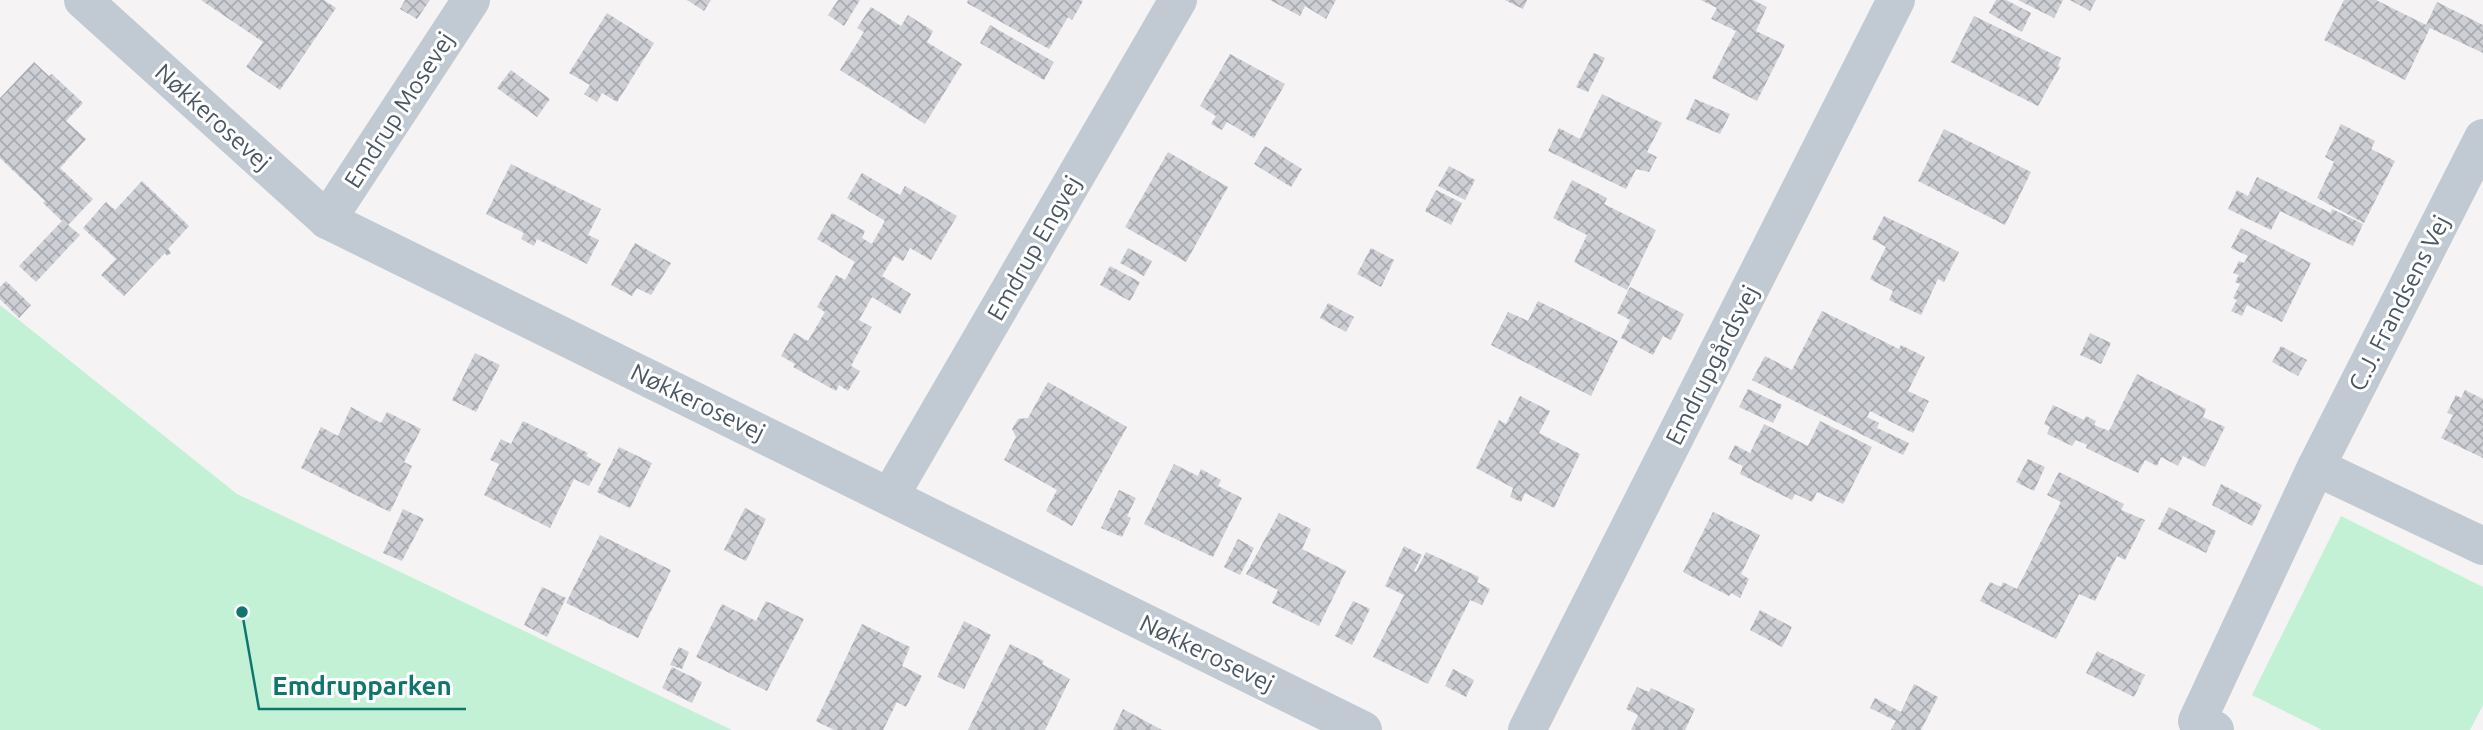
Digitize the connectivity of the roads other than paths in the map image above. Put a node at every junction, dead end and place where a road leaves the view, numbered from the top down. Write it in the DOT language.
graph roads {
  1 [pos="83,0"];
  2 [pos="471,0"];
  3 [pos="1178,0"];
  4 [pos="1896,0"];
  5 [pos="2483,138"];
  6 [pos="327,220"];
  7 [pos="2316,467"];
  8 [pos="890,496"];
  9 [pos="2483,546"];
  10 [pos="1363,730"];
  11 [pos="1527,730"];
  12 [pos="2215,730"];
  1 -- 6 [label="street, Nøkkerosevej"];
  2 -- 6 [label="street, Emdrup Mosevej"];
  3 -- 8 [label="street, Emdrup Engvej"];
  4 -- 11 [label="street, Emdrupgårdsvej"];
  5 -- 7 [label="street, C.J. Frandsens Vej"];
  6 -- 8 [label="street, Nøkkerosevej"];
  7 -- 9 [label="street"];
  7 -- 12 [label="street, C.J. Frandsens Vej"];
  8 -- 10 [label="street, Nøkkerosevej"];
}
